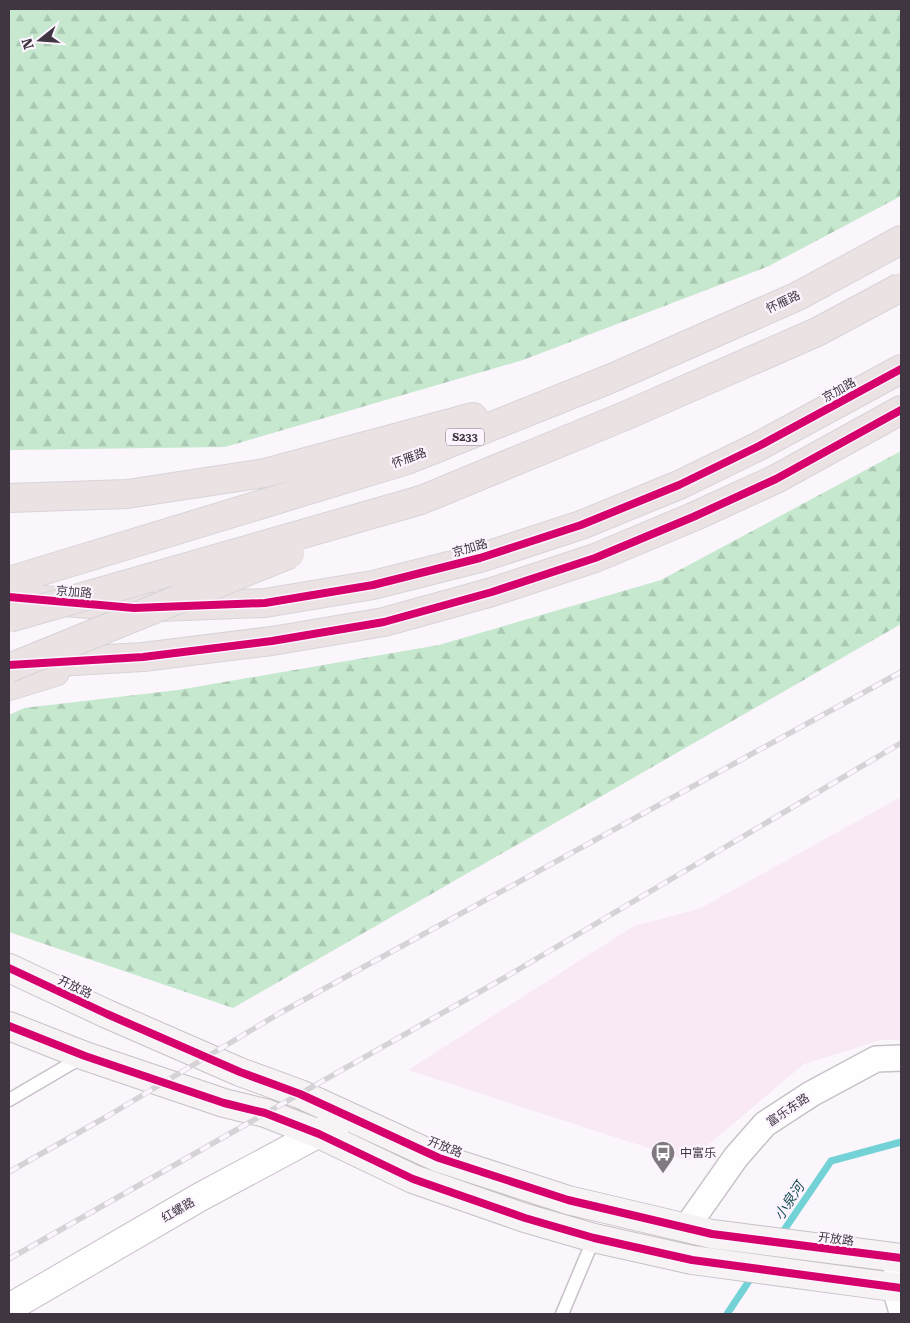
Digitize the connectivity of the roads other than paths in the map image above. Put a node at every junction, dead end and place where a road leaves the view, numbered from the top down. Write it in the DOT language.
graph roads {
  1 [pos="901,240"];
  2 [pos="901,288"];
  3 [pos="901,369"];
  4 [pos="612,378"];
  5 [pos="901,410"];
  6 [pos="9,498"];
  7 [pos="421,500"];
  8 [pos="9,580"];
  9 [pos="9,597"];
  10 [pos="9,618"];
  11 [pos="90,661"];
  12 [pos="9,666"];
  13 [pos="9,686"];
  14 [pos="9,968"];
  15 [pos="9,1026"];
  16 [pos="85,1056"];
  17 [pos="901,1058"];
  18 [pos="9,1100"];
  19 [pos="350,1117"];
  20 [pos="319,1134"];
  21 [pos="686,1228"];
  22 [pos="594,1238"];
  23 [pos="900,1258"];
  24 [pos="899,1295"];
  25 [pos="9,1308"];
  26 [pos="562,1314"];
  1 -- 4 [label="highway, 怀雁路 / S233"];
  2 -- 7 [label="highway, bridge"];
  3 -- 9 [label="highway, 京加路"];
  4 -- 6 [label="highway"];
  4 -- 8 [label="highway, 怀雁路 / S233"];
  5 -- 11 [label="highway"];
  7 -- 10 [label="highway, bridge"];
  7 -- 12 [label="highway, bridge"];
  11 -- 12 [label="highway"];
  11 -- 13 [label="highway"];
  14 -- 19 [label="main road, 开放路"];
  15 -- 16 [label="main road"];
  16 -- 18 [label="lane"];
  16 -- 20 [label="main road"];
  17 -- 21 [label="street, 富乐东路"];
  19 -- 20 [label="street, 红螺路"];
  19 -- 21 [label="main road, 开放路"];
  20 -- 22 [label="main road"];
  20 -- 25 [label="street, 红螺路"];
  21 -- 23 [label="main road, 开放路"];
  22 -- 24 [label="main road"];
  22 -- 26 [label="lane"];
  23 -- 24 [label="street"];
}
